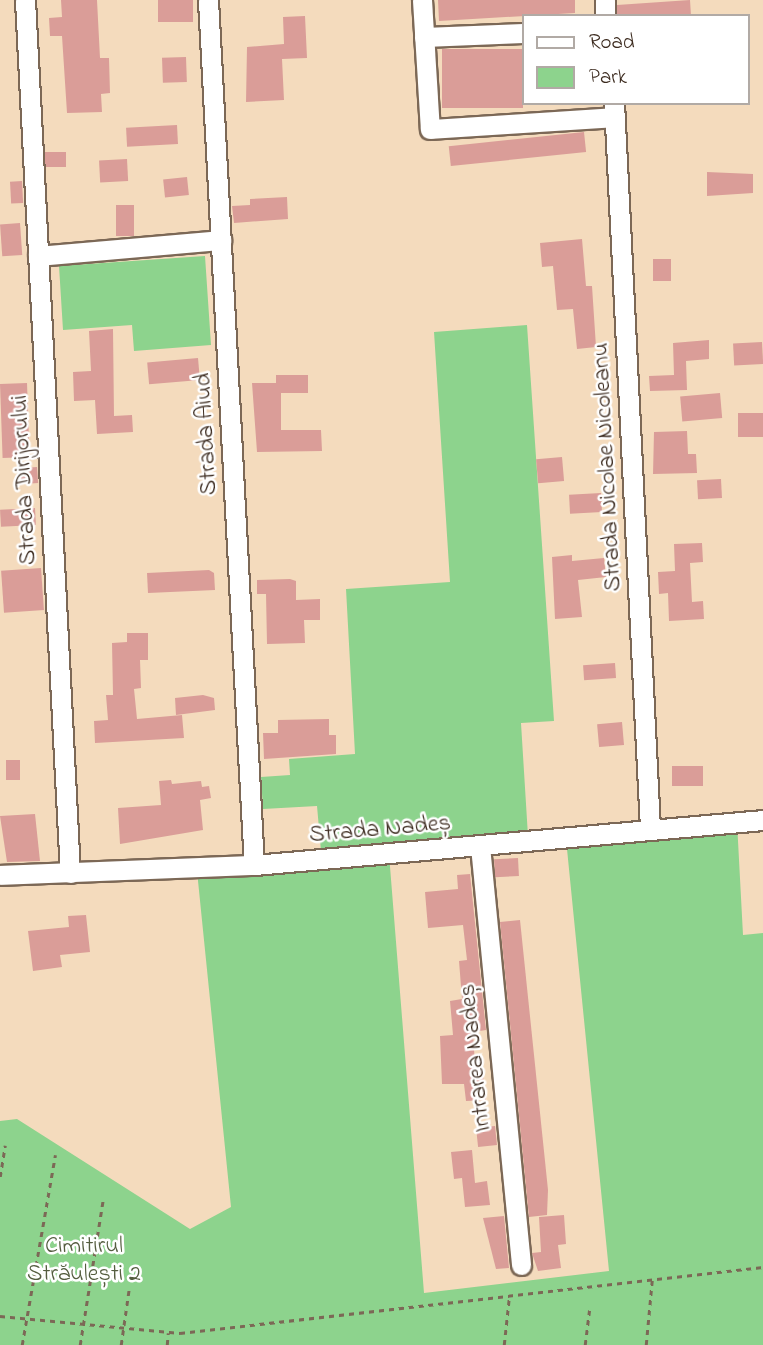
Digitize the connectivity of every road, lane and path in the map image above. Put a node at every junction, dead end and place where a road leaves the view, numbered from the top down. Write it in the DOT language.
graph roads {
  1 [pos="25,0"];
  2 [pos="208,0"];
  3 [pos="422,0"];
  4 [pos="522,33"];
  5 [pos="424,37"];
  6 [pos="615,110"];
  7 [pos="221,240"];
  8 [pos="38,256"];
  9 [pos="763,820"];
  10 [pos="650,829"];
  11 [pos="480,846"];
  12 [pos="254,865"];
  13 [pos="70,873"];
  14 [pos="0,875"];
  15 [pos="5,1144"];
  16 [pos="55,1155"];
  17 [pos="0,1177"];
  18 [pos="103,1200"];
  19 [pos="521,1265"];
  20 [pos="763,1267"];
  21 [pos="652,1280"];
  22 [pos="130,1289"];
  23 [pos="509,1298"];
  24 [pos="589,1310"];
  25 [pos="0,1316"];
  26 [pos="27,1318"];
  27 [pos="84,1322"];
  28 [pos="123,1329"];
  29 [pos="168,1333"];
  30 [pos="22,1345"];
  31 [pos="80,1345"];
  32 [pos="121,1345"];
  33 [pos="167,1345"];
  34 [pos="504,1345"];
  35 [pos="585,1345"];
  36 [pos="646,1345"];
  1 -- 8 [label="street, Strada Dirijorului"];
  2 -- 7 [label="street, Strada Aiud"];
  3 -- 5 [label="street"];
  4 -- 5 [label="street"];
  5 -- 6 [label="street"];
  6 -- 10 [label="street, Strada Nicolae Nicoleanu"];
  7 -- 8 [label="street"];
  7 -- 12 [label="street, Strada Aiud"];
  8 -- 13 [label="street, Strada Dirijorului"];
  9 -- 10 [label="street, Strada Nadeș"];
  10 -- 11 [label="street, Strada Nadeș"];
  11 -- 12 [label="street, Strada Nadeș"];
  11 -- 19 [label="street, Intrarea Nadeș"];
  12 -- 13 [label="street, Strada Nadeș"];
  13 -- 14 [label="street, Strada Nadeș"];
  15 -- 17 [label="path"];
  16 -- 26 [label="path"];
  18 -- 27 [label="path"];
  20 -- 21 [label="path"];
  21 -- 23 [label="path"];
  21 -- 36 [label="path"];
  22 -- 28 [label="path"];
  23 -- 29 [label="path"];
  23 -- 34 [label="path"];
  24 -- 35 [label="path"];
  25 -- 26 [label="path"];
  26 -- 27 [label="path"];
  26 -- 30 [label="path"];
  27 -- 28 [label="path"];
  27 -- 31 [label="path"];
  28 -- 29 [label="path"];
  28 -- 32 [label="path"];
  29 -- 33 [label="path"];
}
